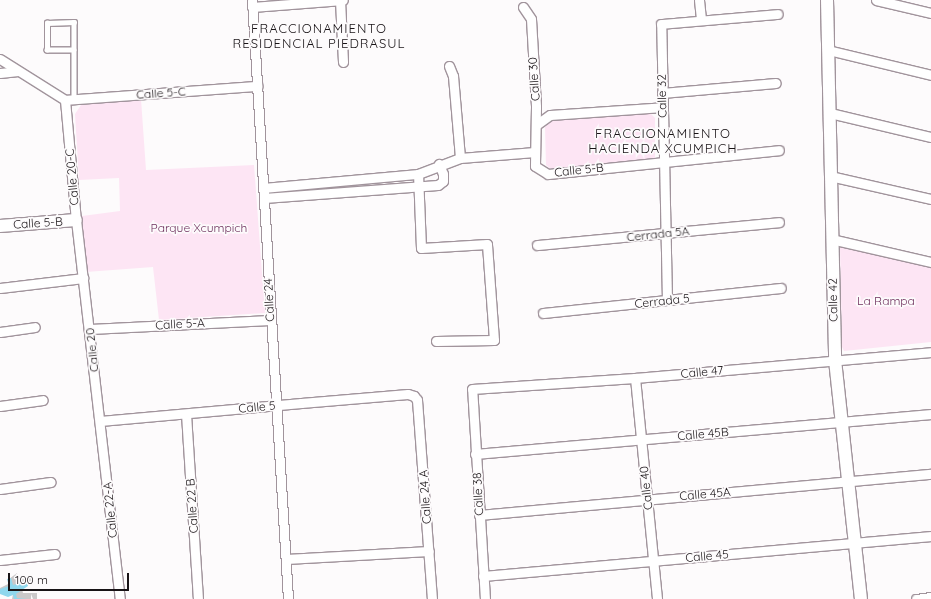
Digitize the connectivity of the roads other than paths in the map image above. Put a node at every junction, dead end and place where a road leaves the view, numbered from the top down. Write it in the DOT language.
graph roads {
  1 [pos="340,0"];
  2 [pos="343,0"];
  3 [pos="699,0"];
  4 [pos="827,0"];
  5 [pos="876,0"];
  6 [pos="252,3"];
  7 [pos="523,7"];
  8 [pos="931,13"];
  9 [pos="778,14"];
  10 [pos="701,20"];
  11 [pos="74,50"];
  12 [pos="828,50"];
  13 [pos="0,59"];
  14 [pos="343,62"];
  15 [pos="449,66"];
  16 [pos="18,71"];
  17 [pos="0,74"];
  18 [pos="931,74"];
  19 [pos="776,83"];
  20 [pos="257,86"];
  21 [pos="662,93"];
  22 [pos="70,100"];
  23 [pos="663,107"];
  24 [pos="830,113"];
  25 [pos="536,125"];
  26 [pos="931,137"];
  27 [pos="779,150"];
  28 [pos="535,152"];
  29 [pos="460,158"];
  30 [pos="664,162"];
  31 [pos="439,164"];
  32 [pos="418,174"];
  33 [pos="830,176"];
  34 [pos="418,186"];
  35 [pos="263,188"];
  36 [pos="264,198"];
  37 [pos="931,199"];
  38 [pos="76,220"];
  39 [pos="779,222"];
  40 [pos="0,226"];
  41 [pos="666,233"];
  42 [pos="832,238"];
  43 [pos="537,246"];
  44 [pos="931,262"];
  45 [pos="83,278"];
  46 [pos="0,288"];
  47 [pos="781,288"];
  48 [pos="667,300"];
  49 [pos="543,313"];
  50 [pos="270,320"];
  51 [pos="35,327"];
  52 [pos="90,329"];
  53 [pos="0,332"];
  54 [pos="436,341"];
  55 [pos="931,352"];
  56 [pos="835,360"];
  57 [pos="635,378"];
  58 [pos="472,389"];
  59 [pos="414,396"];
  60 [pos="43,400"];
  61 [pos="275,405"];
  62 [pos="0,406"];
  63 [pos="186,414"];
  64 [pos="931,414"];
  65 [pos="100,422"];
  66 [pos="841,422"];
  67 [pos="641,440"];
  68 [pos="476,454"];
  69 [pos="931,474"];
  70 [pos="847,481"];
  71 [pos="51,482"];
  72 [pos="0,489"];
  73 [pos="648,500"];
  74 [pos="479,515"];
  75 [pos="931,536"];
  76 [pos="854,543"];
  77 [pos="429,551"];
  78 [pos="54,554"];
  79 [pos="286,559"];
  80 [pos="0,560"];
  81 [pos="654,561"];
  82 [pos="483,576"];
  83 [pos="931,597"];
  84 [pos="120,599"];
  85 [pos="198,599"];
  86 [pos="288,599"];
  87 [pos="432,599"];
  88 [pos="485,599"];
  89 [pos="657,599"];
  90 [pos="861,599"];
  91 [pos="916,599"];
  1 -- 2 [label="street"];
  1 -- 6 [label="street"];
  1 -- 14 [label="street"];
  3 -- 10 [label="street"];
  4 -- 12 [label="street, Calle 42"];
  5 -- 8 [label="street"];
  6 -- 20 [label="street, Calle 24"];
  7 -- 25 [label="street, Calle 30"];
  9 -- 10 [label="street"];
  10 -- 21 [label="street, Calle 32"];
  11 -- 11 [label="lane"];
  11 -- 22 [label="lane"];
  12 -- 18 [label="street"];
  12 -- 24 [label="street, Calle 42"];
  13 -- 16 [label="street"];
  15 -- 29 [label="street"];
  16 -- 17 [label="street"];
  16 -- 22 [label="street"];
  19 -- 21 [label="street"];
  20 -- 22 [label="street, Calle 5-C"];
  20 -- 35 [label="street, Calle 24"];
  21 -- 23 [label="street, Calle 32"];
  22 -- 38 [label="street, Calle 20-C"];
  23 -- 25 [label="street"];
  23 -- 30 [label="street, Calle 32"];
  24 -- 26 [label="street"];
  24 -- 33 [label="street, Calle 42"];
  25 -- 28 [label="street, Calle 30"];
  27 -- 30 [label="street"];
  28 -- 29 [label="street"];
  28 -- 30 [label="street, Calle 5-B"];
  29 -- 31 [label="street"];
  30 -- 41 [label="street, Calle 32"];
  31 -- 32 [label="street"];
  31 -- 34 [label="street"];
  32 -- 34 [label="street"];
  32 -- 35 [label="street"];
  33 -- 37 [label="street"];
  33 -- 42 [label="street, Calle 42"];
  34 -- 36 [label="street"];
  34 -- 54 [label="street"];
  35 -- 36 [label="street, Calle 24"];
  36 -- 50 [label="street, Calle 24"];
  38 -- 40 [label="street, Calle 5-B"];
  38 -- 45 [label="street, Calle 20-C"];
  39 -- 41 [label="street, Cerrada 5A"];
  41 -- 43 [label="street, Cerrada 5A"];
  41 -- 48 [label="street, Calle 32"];
  42 -- 44 [label="street"];
  42 -- 56 [label="street, Calle 42"];
  45 -- 46 [label="street"];
  45 -- 52 [label="street, Calle 20"];
  47 -- 48 [label="street, Cerrada 5"];
  48 -- 49 [label="street, Cerrada 5"];
  50 -- 52 [label="street, Calle 5-A"];
  50 -- 61 [label="street, Calle 24"];
  51 -- 53 [label="street"];
  52 -- 65 [label="street, Calle 20"];
  55 -- 56 [label="street, Calle 47"];
  56 -- 57 [label="street, Calle 47"];
  56 -- 66 [label="street, Calle 42"];
  57 -- 58 [label="street, Calle 47"];
  57 -- 67 [label="street, Calle 40"];
  58 -- 68 [label="street, Calle 38"];
  59 -- 61 [label="street, Calle 5"];
  59 -- 77 [label="street, Calle 24 A"];
  60 -- 62 [label="street"];
  61 -- 63 [label="street, Calle 5"];
  61 -- 79 [label="street, Calle 24"];
  63 -- 65 [label="street, Calle 5"];
  63 -- 85 [label="street, Calle 22 B"];
  64 -- 66 [label="street, Calle 45B"];
  65 -- 84 [label="street, Calle 22-A"];
  66 -- 67 [label="street, Calle 45B"];
  66 -- 70 [label="street, Calle 42"];
  67 -- 68 [label="street, Calle 45B"];
  67 -- 73 [label="street, Calle 40"];
  68 -- 74 [label="street, Calle 38"];
  69 -- 70 [label="street, Calle 45A"];
  70 -- 73 [label="street, Calle 45A"];
  70 -- 76 [label="street, Calle 42"];
  71 -- 72 [label="street"];
  73 -- 74 [label="street, Calle 45A"];
  73 -- 81 [label="street, Calle 40"];
  74 -- 82 [label="street, Calle 38"];
  75 -- 76 [label="street, Calle 45"];
  76 -- 81 [label="street, Calle 45"];
  76 -- 90 [label="street, Calle 42"];
  77 -- 79 [label="street"];
  77 -- 87 [label="street, Calle 24 A"];
  78 -- 80 [label="street"];
  79 -- 86 [label="street, Calle 24"];
  81 -- 82 [label="street, Calle 45"];
  81 -- 89 [label="street, Calle 40"];
  82 -- 88 [label="street, Calle 38"];
  83 -- 91 [label="street"];
}
